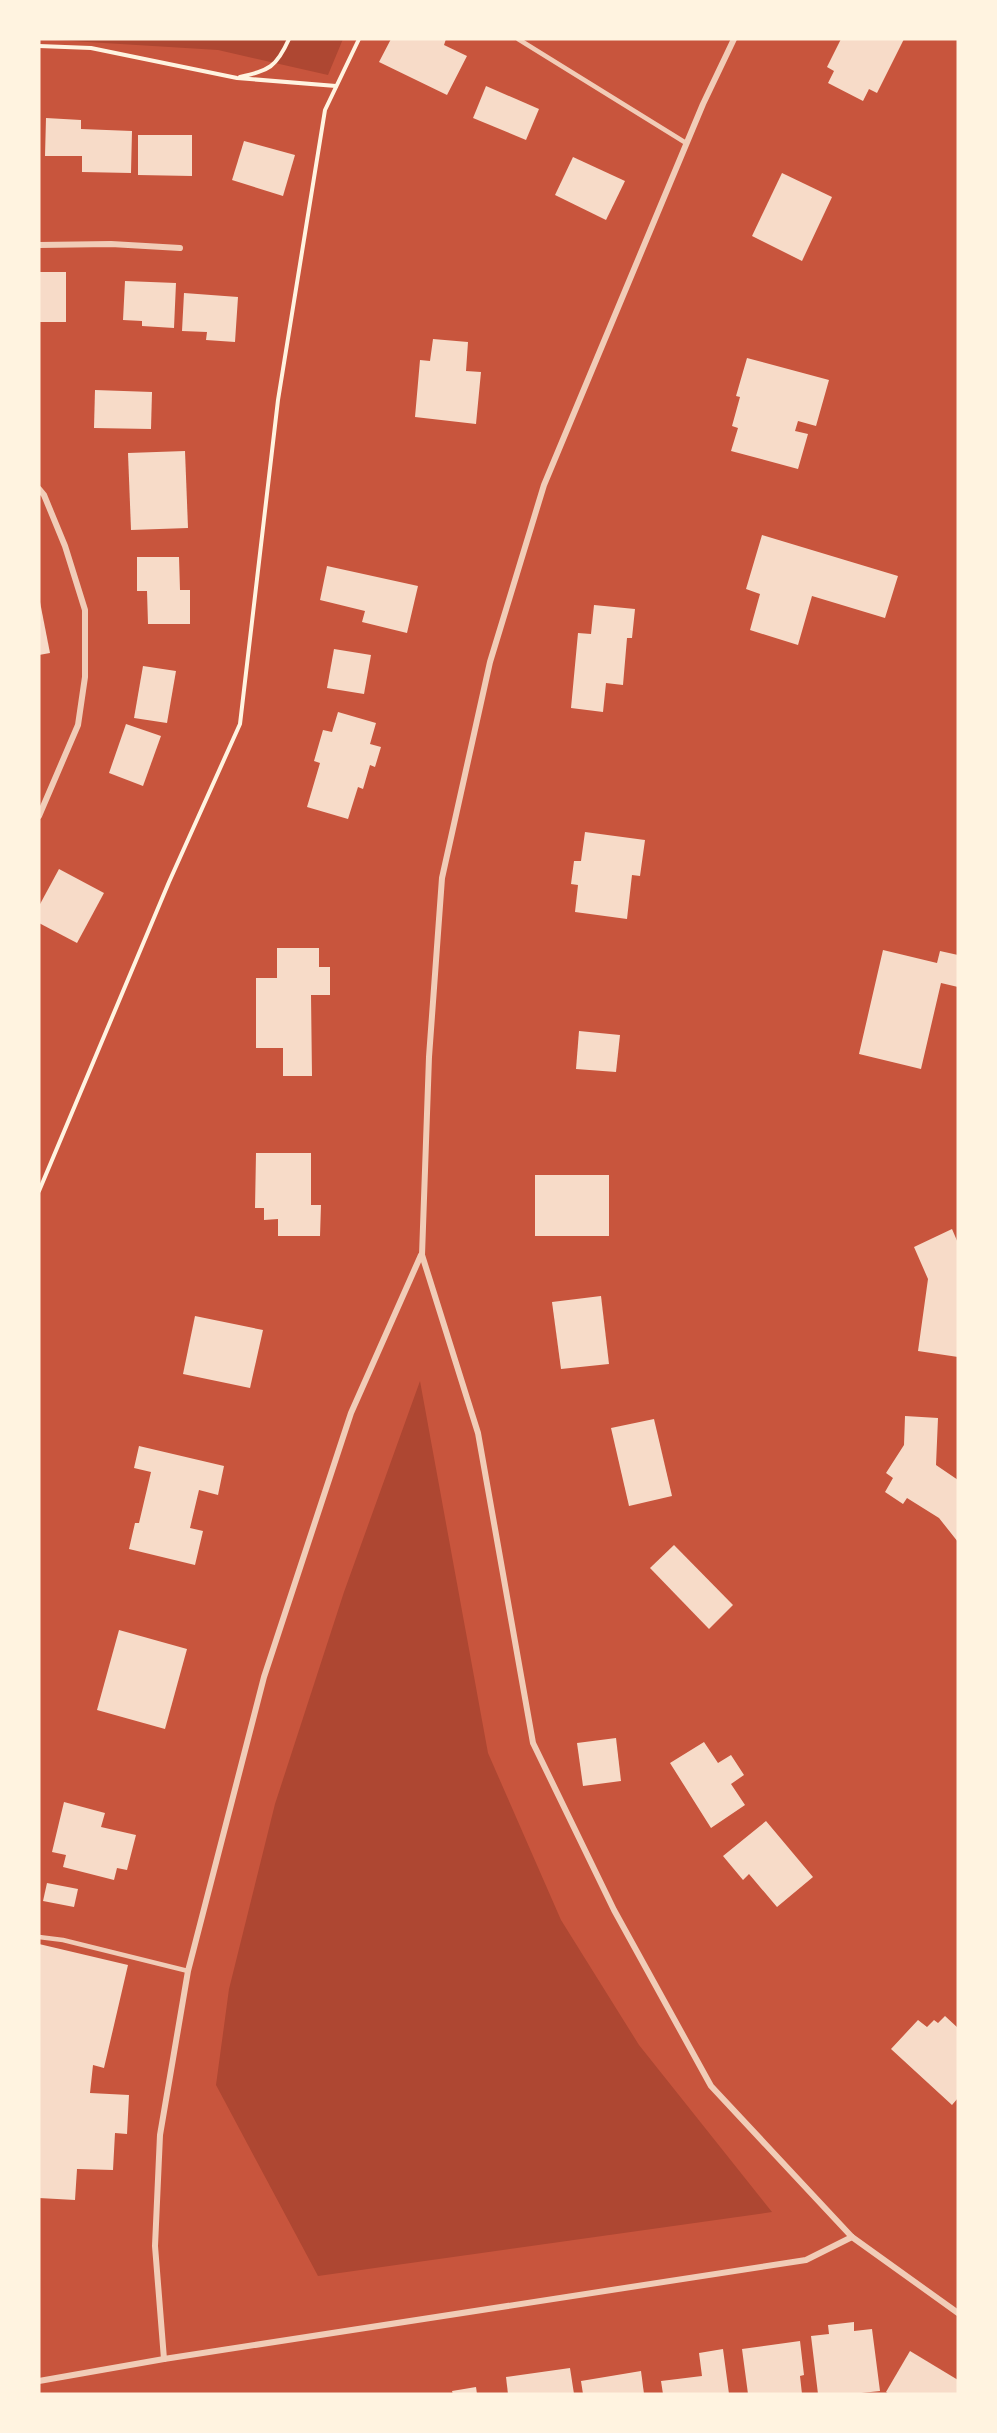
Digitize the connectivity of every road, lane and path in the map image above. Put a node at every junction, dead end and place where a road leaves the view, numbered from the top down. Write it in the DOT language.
graph roads {
  1 [pos="289,39"];
  2 [pos="359,39"];
  3 [pos="518,39"];
  4 [pos="734,39"];
  5 [pos="39,46"];
  6 [pos="237,78"];
  7 [pos="336,86"];
  8 [pos="686,143"];
  9 [pos="39,245"];
  10 [pos="180,248"];
  11 [pos="39,489"];
  12 [pos="39,816"];
  13 [pos="39,1191"];
  14 [pos="422,1255"];
  15 [pos="39,1937"];
  16 [pos="188,1971"];
  17 [pos="852,2237"];
  18 [pos="958,2313"];
  19 [pos="164,2359"];
  20 [pos="39,2380"];
  1 -- 6 [label="path"];
  2 -- 7 [label="path"];
  3 -- 8 [label="lane"];
  4 -- 8 [label="street"];
  5 -- 6 [label="path"];
  6 -- 7 [label="path"];
  7 -- 13 [label="path"];
  8 -- 14 [label="street"];
  9 -- 10 [label="street"];
  11 -- 12 [label="street"];
  14 -- 16 [label="street"];
  14 -- 17 [label="street"];
  15 -- 16 [label="lane"];
  16 -- 19 [label="street"];
  17 -- 18 [label="street"];
  17 -- 19 [label="street"];
  19 -- 20 [label="street"];
}
